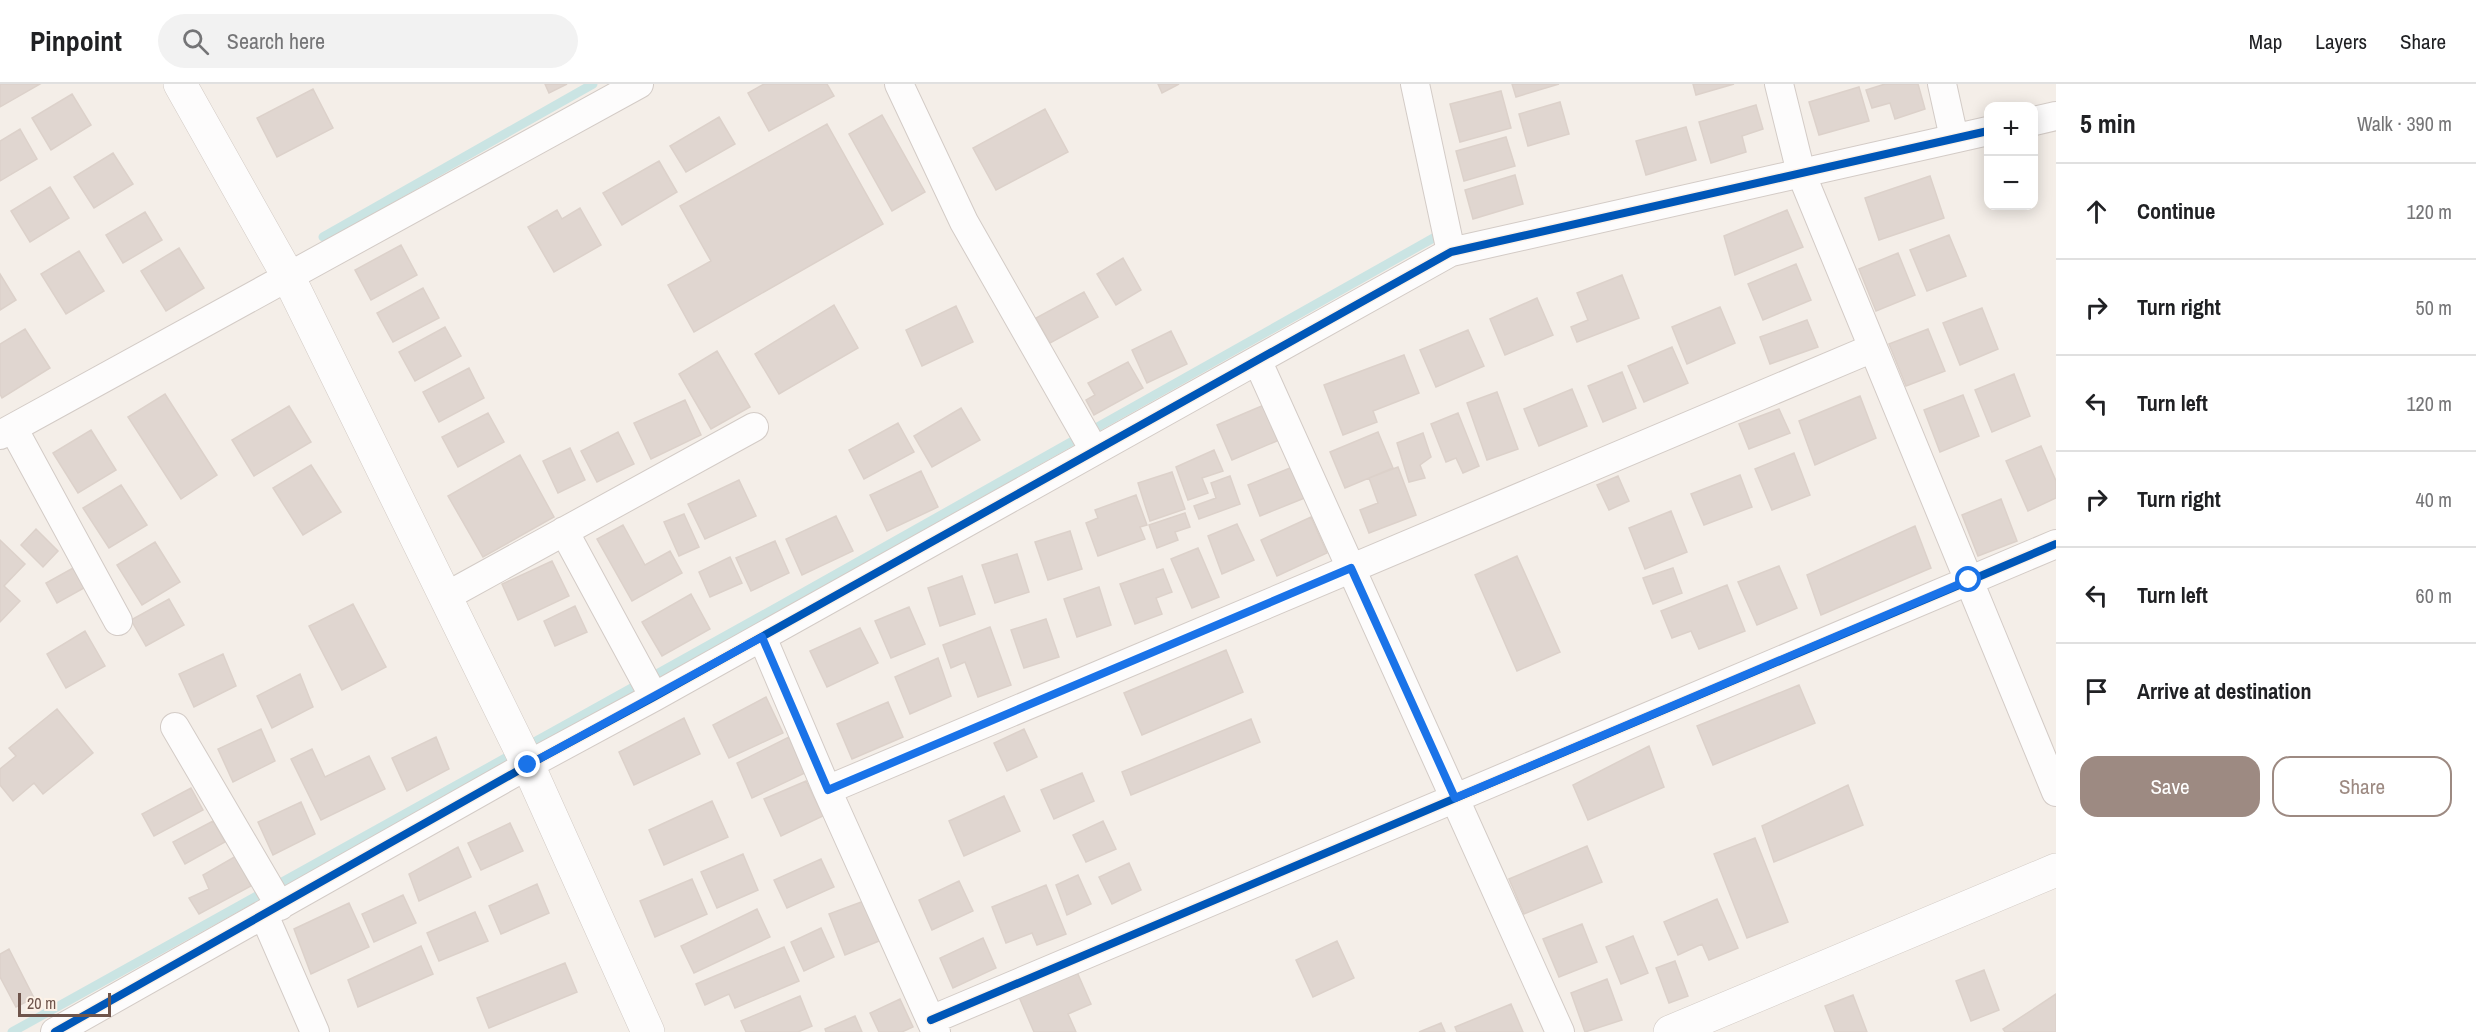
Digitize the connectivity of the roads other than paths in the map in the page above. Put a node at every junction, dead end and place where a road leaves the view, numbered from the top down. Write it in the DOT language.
graph roads {
  1 [pos="180,84"];
  2 [pos="639,84"];
  3 [pos="899,84"];
  4 [pos="1415,84"];
  5 [pos="1779,84"];
  6 [pos="1942,84"];
  7 [pos="1984,132"];
  8 [pos="1954,138"];
  9 [pos="1801,173"];
  10 [pos="1451,252"];
  11 [pos="288,276"];
  12 [pos="1874,348"];
  13 [pos="1258,362"];
  14 [pos="754,427"];
  15 [pos="7,431"];
  16 [pos="1094,450"];
  17 [pos="564,531"];
  18 [pos="2056,544"];
  19 [pos="1351,568"];
  20 [pos="1969,580"];
  21 [pos="445,597"];
  22 [pos="118,621"];
  23 [pos="762,637"];
  24 [pos="654,697"];
  25 [pos="175,727"];
  26 [pos="528,765"];
  27 [pos="828,790"];
  28 [pos="2056,792"];
  29 [pos="1455,798"];
  30 [pos="2056,870"];
  31 [pos="272,910"];
  32 [pos="934,1026"];
  33 [pos="55,1032"];
  34 [pos="315,1032"];
  35 [pos="648,1032"];
  36 [pos="1560,1032"];
  37 [pos="1670,1032"];
  1 -- 11 [label="street"];
  2 -- 11 [label="street"];
  3 -- 16 [label="street"];
  4 -- 10 [label="street"];
  5 -- 9 [label="street"];
  6 -- 8 [label="street"];
  7 -- 8 [label="street"];
  8 -- 9 [label="street"];
  9 -- 10 [label="street"];
  9 -- 12 [label="street"];
  10 -- 13 [label="street"];
  11 -- 15 [label="street"];
  11 -- 21 [label="street"];
  12 -- 19 [label="street"];
  12 -- 20 [label="street"];
  13 -- 16 [label="street"];
  13 -- 19 [label="street"];
  14 -- 17 [label="street"];
  15 -- 22 [label="street"];
  16 -- 23 [label="street"];
  17 -- 21 [label="street"];
  17 -- 24 [label="street"];
  18 -- 20 [label="street"];
  19 -- 27 [label="street"];
  19 -- 29 [label="street"];
  20 -- 28 [label="street"];
  20 -- 29 [label="street"];
  21 -- 26 [label="street"];
  23 -- 24 [label="street"];
  23 -- 27 [label="street"];
  24 -- 26 [label="street"];
  25 -- 31 [label="street"];
  26 -- 31 [label="street"];
  26 -- 35 [label="street"];
  27 -- 32 [label="street"];
  29 -- 32 [label="street"];
  29 -- 36 [label="street"];
  30 -- 37 [label="street"];
  31 -- 33 [label="street"];
  31 -- 34 [label="street"];
}
